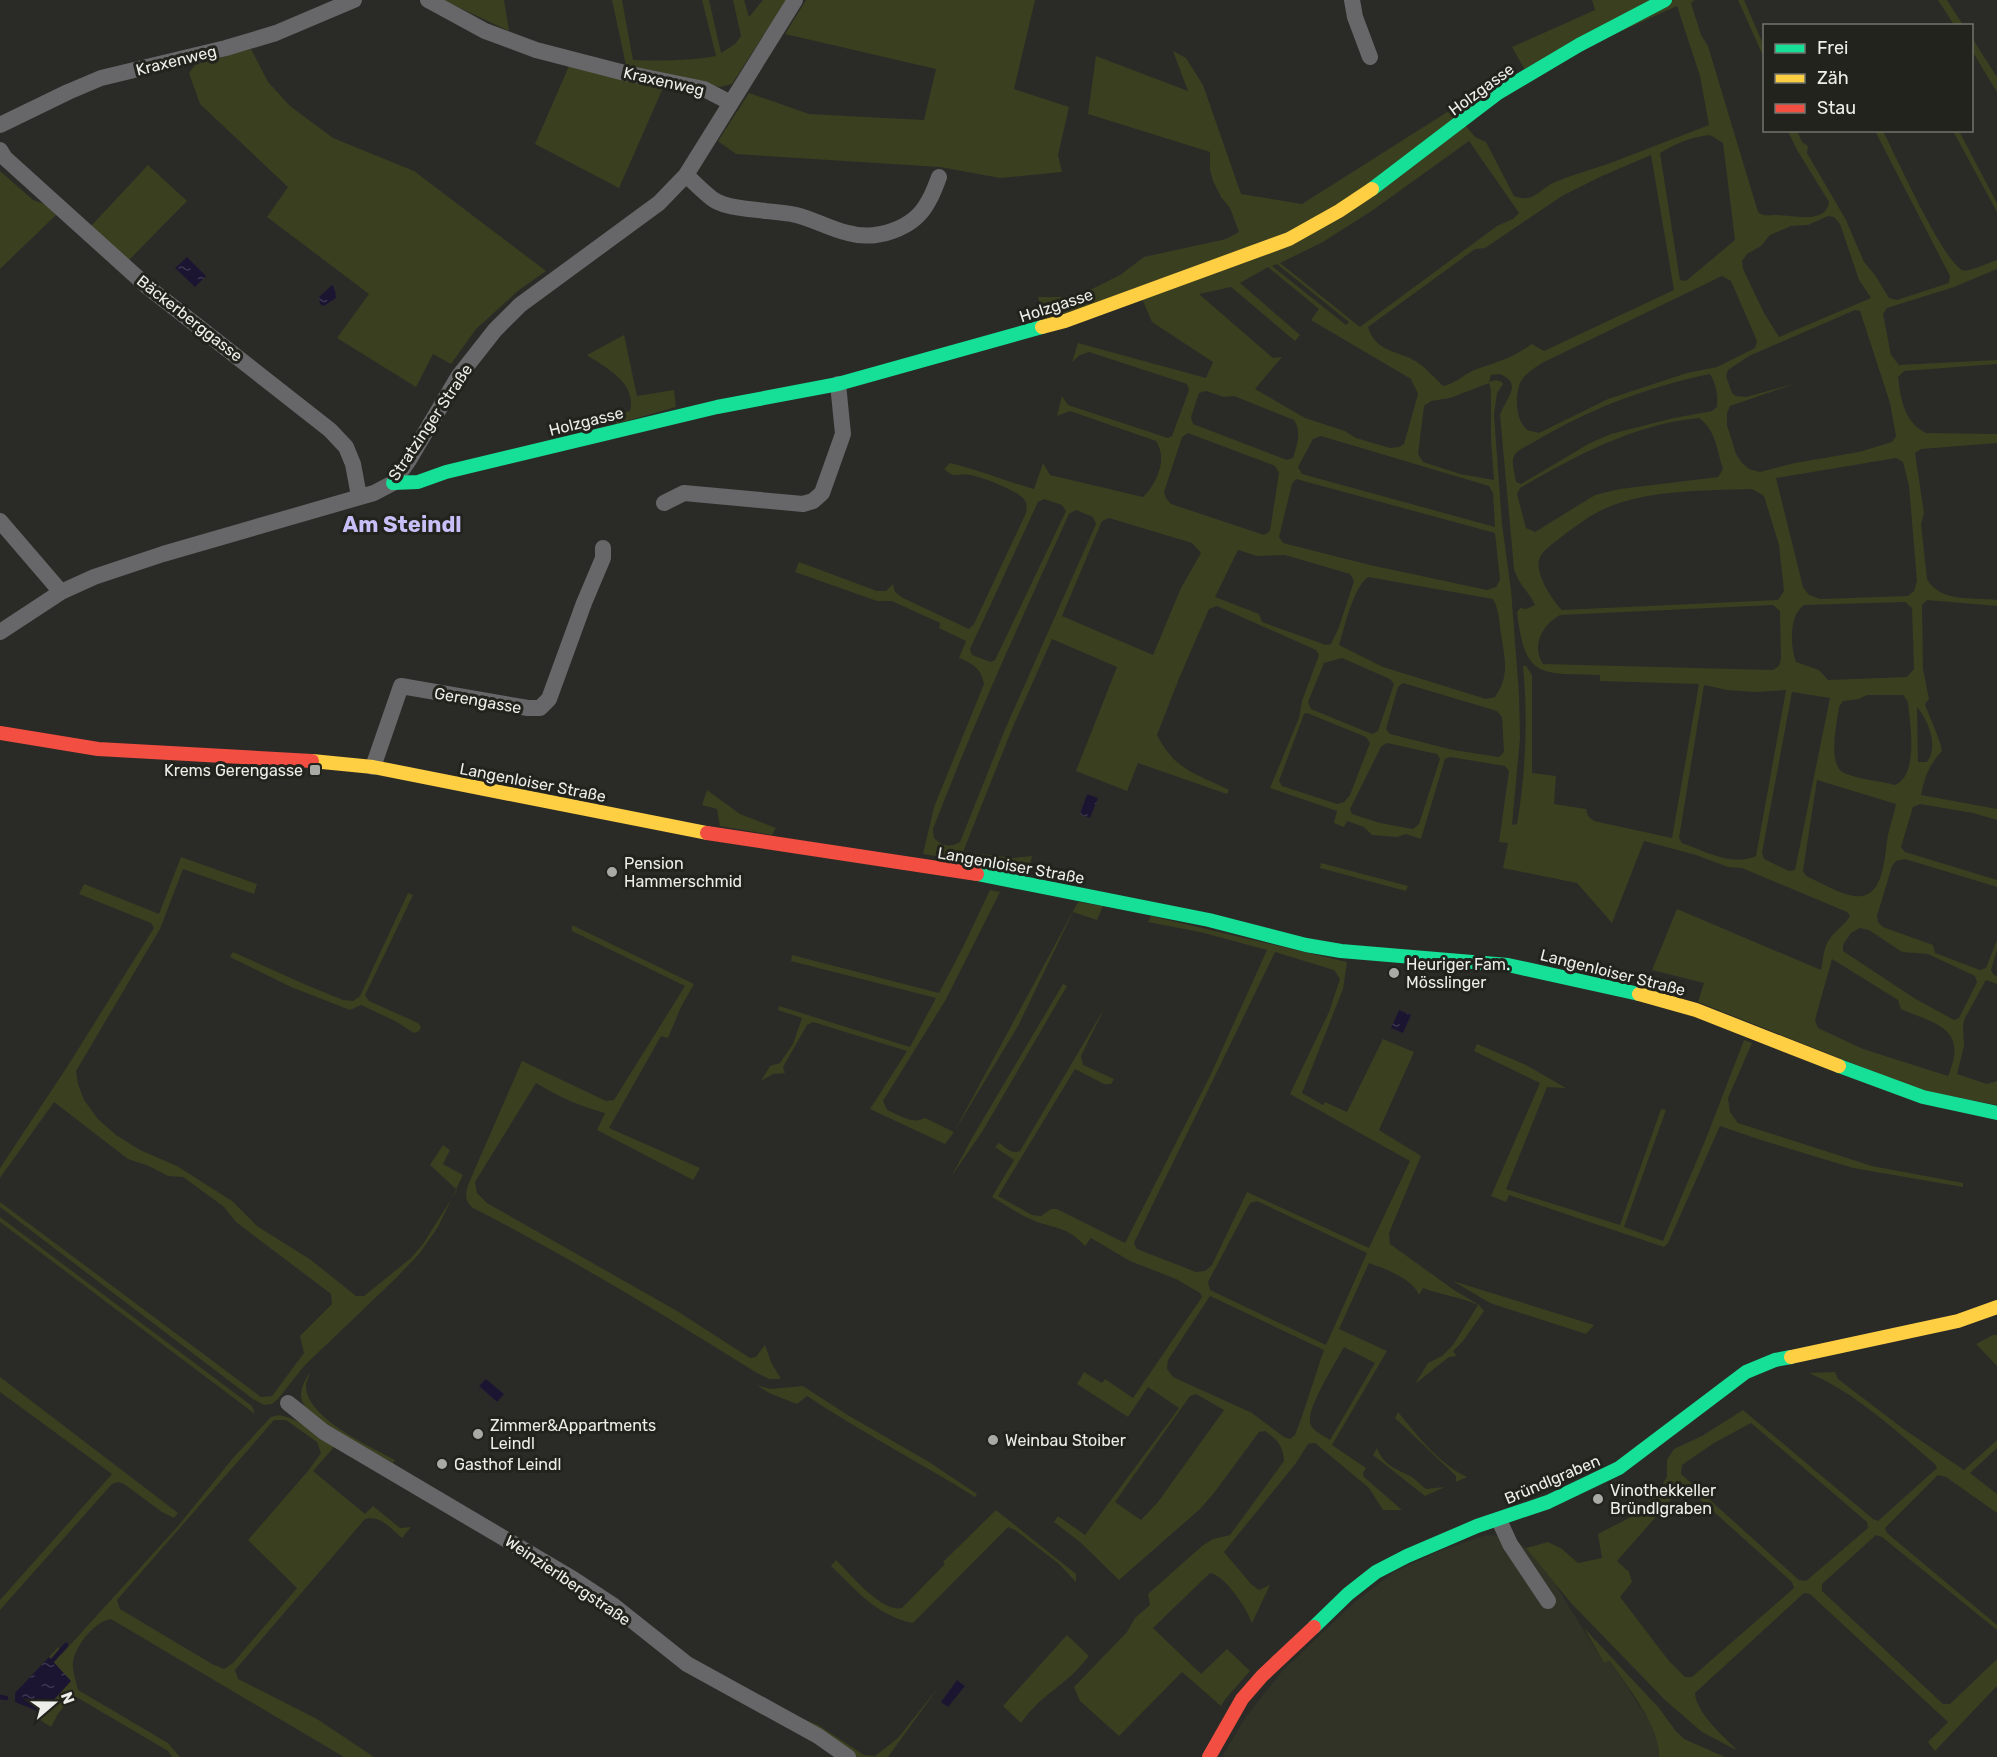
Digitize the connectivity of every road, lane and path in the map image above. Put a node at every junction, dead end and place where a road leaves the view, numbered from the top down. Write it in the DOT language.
graph roads {
  1 [pos="354,0"];
  2 [pos="428,0"];
  3 [pos="795,0"];
  4 [pos="1352,0"];
  5 [pos="1665,0"];
  6 [pos="1370,57"];
  7 [pos="731,103"];
  8 [pos="0,125"];
  9 [pos="0,150"];
  10 [pos="686,175"];
  11 [pos="939,177"];
  12 [pos="838,384"];
  13 [pos="393,483"];
  14 [pos="359,496"];
  15 [pos="664,503"];
  16 [pos="0,521"];
  17 [pos="603,548"];
  18 [pos="61,592"];
  19 [pos="0,632"];
  20 [pos="0,733"];
  21 [pos="373,767"];
  22 [pos="1997,1113"];
  23 [pos="1997,1307"];
  24 [pos="288,1403"];
  25 [pos="1499,1520"];
  26 [pos="1548,1601"];
  27 [pos="848,1757"];
  28 [pos="1209,1757"];
  1 -- 8 [label="street, Kraxenweg"];
  2 -- 7 [label="street, Kraxenweg"];
  3 -- 7 [label="street, Stratzinger Straße"];
  4 -- 6 [label="street"];
  5 -- 12 [label="street, Holzgasse"];
  7 -- 10 [label="street, Stratzinger Straße"];
  9 -- 14 [label="street, Bäckerberggasse"];
  10 -- 11 [label="street"];
  10 -- 13 [label="street, Stratzinger Straße"];
  12 -- 13 [label="street, Holzgasse"];
  12 -- 15 [label="street"];
  13 -- 14 [label="street, Stratzinger Straße"];
  14 -- 18 [label="street, Stratzinger Straße"];
  16 -- 18 [label="street"];
  17 -- 21 [label="street, Gerengasse"];
  18 -- 19 [label="street, Stratzinger Straße"];
  20 -- 21 [label="street, Langenloiser Straße"];
  21 -- 22 [label="street, Langenloiser Straße"];
  23 -- 25 [label="street, Bründlgraben"];
  24 -- 27 [label="street, Weinzierlbergstraße"];
  25 -- 26 [label="street"];
  25 -- 28 [label="street, Bründlgraben"];
}
